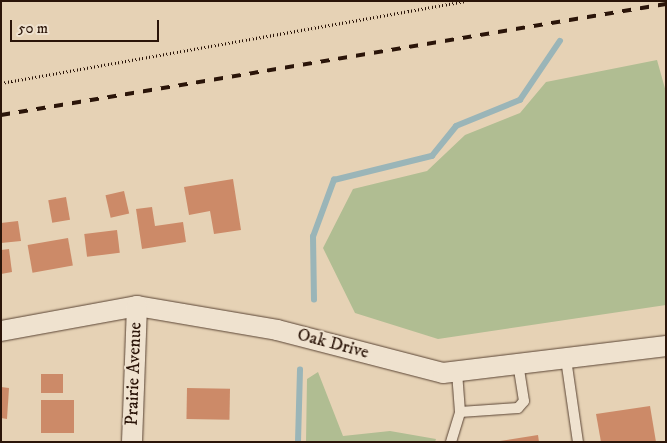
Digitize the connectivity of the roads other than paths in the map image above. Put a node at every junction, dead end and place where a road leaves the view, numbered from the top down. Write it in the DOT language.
graph roads {
  1 [pos="137,306"];
  2 [pos="1,331"];
  3 [pos="666,346"];
  4 [pos="566,359"];
  5 [pos="518,365"];
  6 [pos="457,372"];
  7 [pos="460,412"];
  8 [pos="132,442"];
  9 [pos="451,442"];
  10 [pos="578,442"];
  1 -- 2 [label="street, Oak Drive"];
  1 -- 6 [label="street, Oak Drive"];
  1 -- 8 [label="street, Prairie Avenue"];
  3 -- 4 [label="street, Oak Drive"];
  4 -- 5 [label="street, Oak Drive"];
  4 -- 10 [label="lane"];
  5 -- 6 [label="street, Oak Drive"];
  5 -- 7 [label="lane"];
  6 -- 7 [label="lane"];
  7 -- 9 [label="lane"];
}
